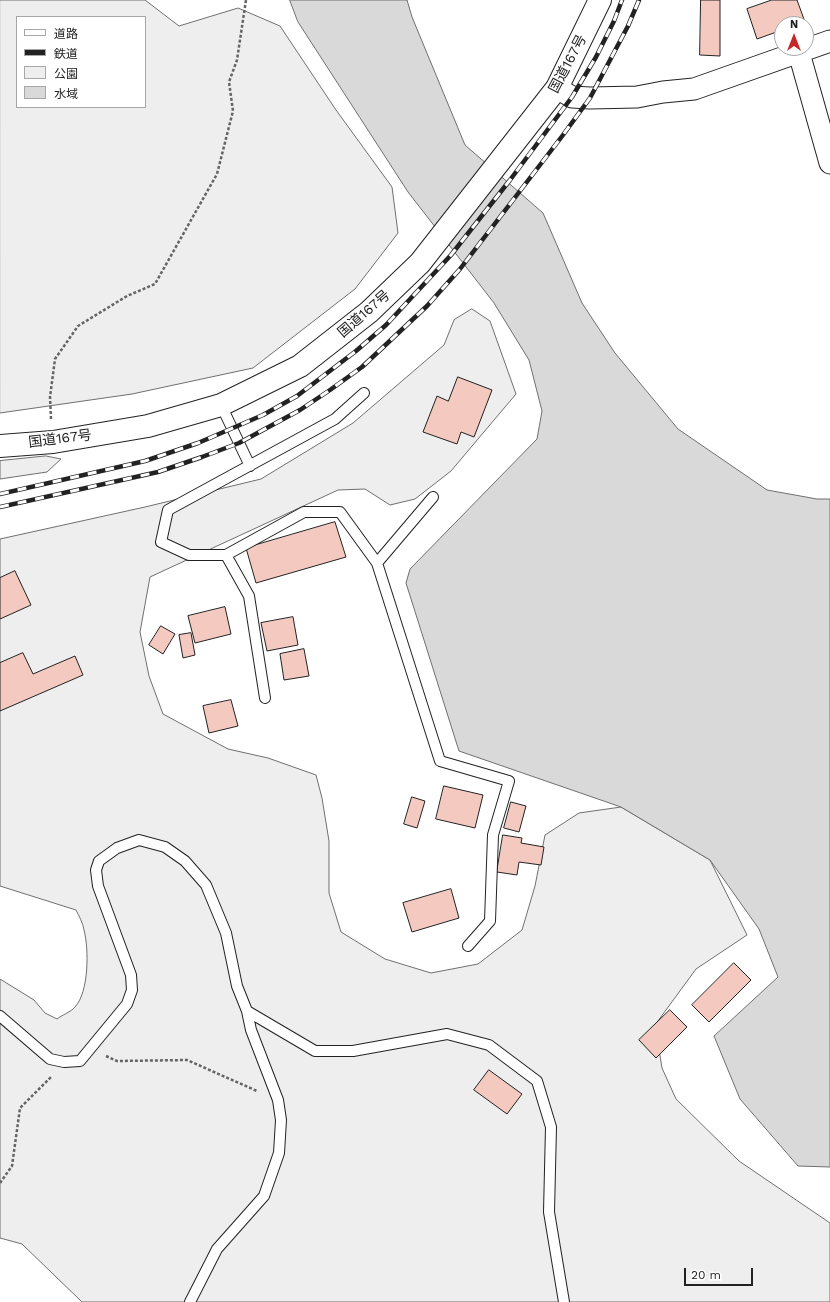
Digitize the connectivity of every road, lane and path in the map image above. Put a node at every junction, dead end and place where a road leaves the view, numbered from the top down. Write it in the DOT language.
graph roads {
  1 [pos="246,0"];
  2 [pos="600,0"];
  3 [pos="830,41"];
  4 [pos="814,47"];
  5 [pos="790,56"];
  6 [pos="800,56"];
  7 [pos="558,88"];
  8 [pos="830,163"];
  9 [pos="364,393"];
  10 [pos="221,405"];
  11 [pos="53,442"];
  12 [pos="0,446"];
  13 [pos="250,466"];
  14 [pos="433,497"];
  15 [pos="226,555"];
  16 [pos="377,563"];
  17 [pos="265,698"];
  18 [pos="468,946"];
  19 [pos="247,1011"];
  20 [pos="0,1016"];
  21 [pos="91,1048"];
  22 [pos="64,1062"];
  23 [pos="278,1100"];
  24 [pos="0,1183"];
  25 [pos="190,1302"];
  26 [pos="564,1302"];
  1 -- 11 [label="path"];
  2 -- 7 [label="highway, 国道167号"];
  3 -- 4 [label="street"];
  5 -- 7 [label="street"];
  6 -- 8 [label="street"];
  7 -- 10 [label="highway, 国道167号"];
  9 -- 13 [label="lane"];
  10 -- 11 [label="highway, 国道167号"];
  10 -- 13 [label="lane"];
  11 -- 12 [label="highway, 国道167号"];
  13 -- 15 [label="lane"];
  14 -- 16 [label="lane"];
  15 -- 16 [label="lane"];
  15 -- 17 [label="lane"];
  16 -- 18 [label="lane"];
  19 -- 21 [label="lane"];
  19 -- 23 [label="lane"];
  19 -- 26 [label="lane"];
  20 -- 22 [label="lane"];
  21 -- 22 [label="lane"];
  21 -- 23 [label="path"];
  22 -- 24 [label="path"];
  23 -- 25 [label="lane"];
}
